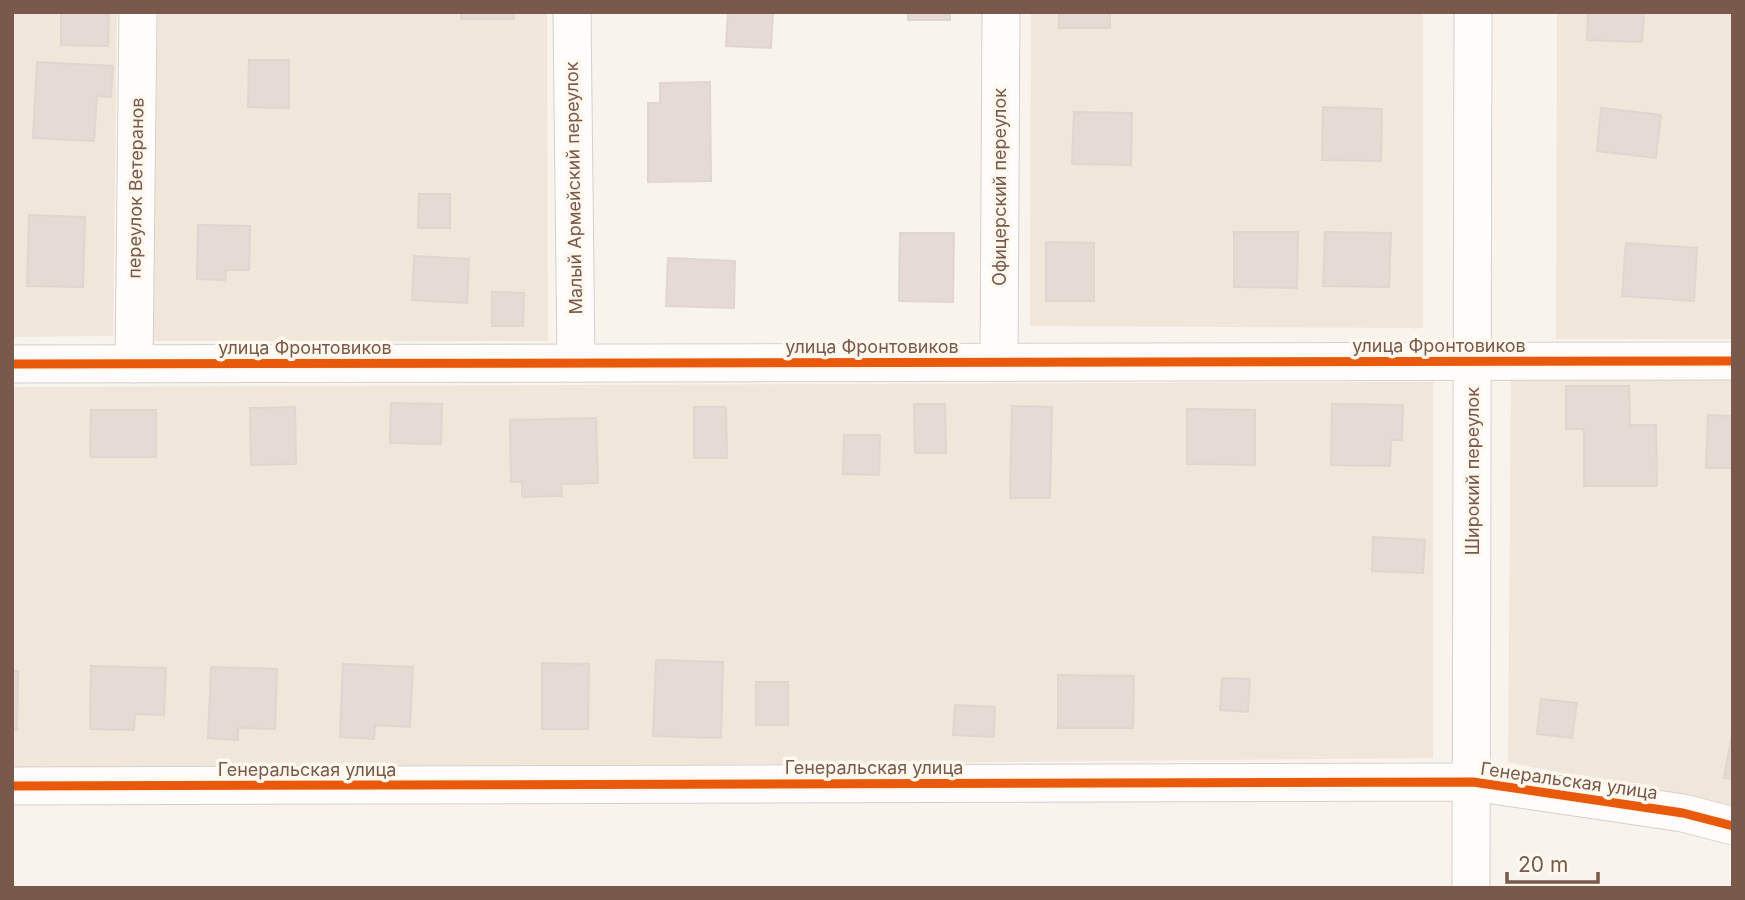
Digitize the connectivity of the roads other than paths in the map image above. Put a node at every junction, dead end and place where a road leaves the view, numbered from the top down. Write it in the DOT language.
graph roads {
  1 [pos="138,12"];
  2 [pos="572,12"];
  3 [pos="1001,12"];
  4 [pos="1473,12"];
  5 [pos="1472,361"];
  6 [pos="1733,361"];
  7 [pos="999,362"];
  8 [pos="576,363"];
  9 [pos="12,364"];
  10 [pos="134,364"];
  11 [pos="1473,782"];
  12 [pos="12,786"];
  13 [pos="1733,826"];
  14 [pos="1471,888"];
  1 -- 10 [label="street, переулок Ветеранов"];
  2 -- 8 [label="street, Малый Армейский переулок"];
  3 -- 7 [label="street, Офицерский переулок"];
  4 -- 5 [label="street, Широкий переулок"];
  5 -- 6 [label="street, улица Фронтовиков"];
  5 -- 7 [label="street, улица Фронтовиков"];
  5 -- 11 [label="street, Широкий переулок"];
  7 -- 8 [label="street, улица Фронтовиков"];
  8 -- 10 [label="street, улица Фронтовиков"];
  9 -- 10 [label="street, улица Фронтовиков"];
  11 -- 12 [label="street, Генеральская улица"];
  11 -- 13 [label="street, Генеральская улица"];
  11 -- 14 [label="street, Широкий переулок"];
}
